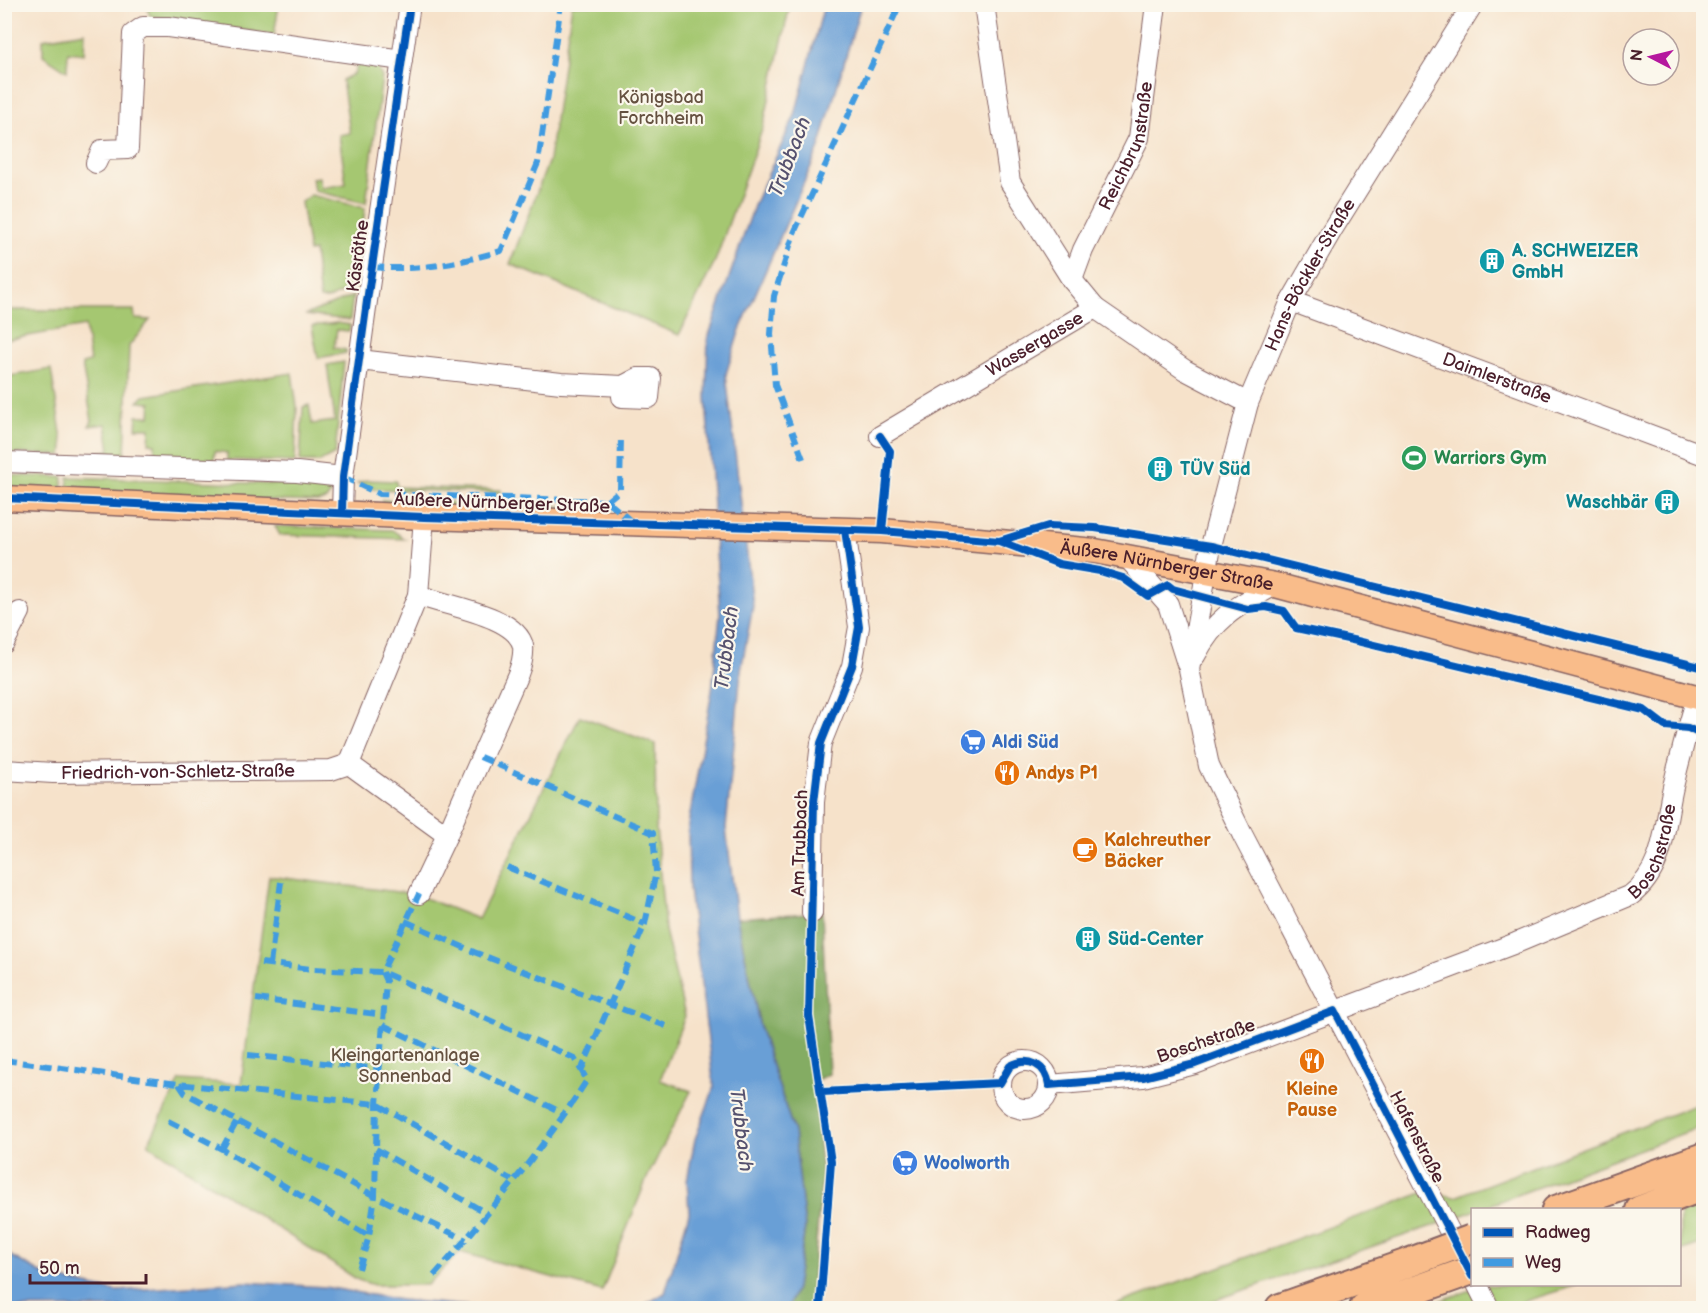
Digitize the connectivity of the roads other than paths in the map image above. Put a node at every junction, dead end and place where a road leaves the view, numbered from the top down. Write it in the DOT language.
graph roads {
  1 [pos="410,4"];
  2 [pos="984,4"];
  3 [pos="1156,4"];
  4 [pos="1473,4"];
  5 [pos="402,60"];
  6 [pos="96,163"];
  7 [pos="1072,280"];
  8 [pos="1291,301"];
  9 [pos="1095,308"];
  10 [pos="359,360"];
  11 [pos="622,386"];
  12 [pos="1248,403"];
  13 [pos="880,436"];
  14 [pos="1704,455"];
  15 [pos="4,462"];
  16 [pos="343,477"];
  17 [pos="4,498"];
  18 [pos="342,512"];
  19 [pos="424,517"];
  20 [pos="845,530"];
  21 [pos="1126,556"];
  22 [pos="1207,571"];
  23 [pos="1275,585"];
  24 [pos="418,595"];
  25 [pos="20,612"];
  26 [pos="4,643"];
  27 [pos="1189,669"];
  28 [pos="1700,698"];
  29 [pos="349,764"];
  30 [pos="4,770"];
  31 [pos="447,835"];
  32 [pos="419,894"];
  33 [pos="812,913"];
  34 [pos="1335,1011"];
  35 [pos="1049,1085"];
  36 [pos="1704,1157"];
  37 [pos="1704,1186"];
  38 [pos="1559,1208"];
  39 [pos="1643,1208"];
  40 [pos="1471,1240"];
  41 [pos="1471,1271"];
  42 [pos="1471,1272"];
  43 [pos="1478,1286"];
  44 [pos="1280,1308"];
  45 [pos="1364,1308"];
  46 [pos="1489,1308"];
  1 -- 5 [label="street, Käsröthe"];
  2 -- 7 [label="street"];
  3 -- 7 [label="street, Reichbrunstraße"];
  4 -- 8 [label="street, Hans-Böckler-Straße"];
  5 -- 6 [label="street"];
  5 -- 10 [label="street, Käsröthe"];
  7 -- 9 [label="street"];
  8 -- 12 [label="street, Hans-Böckler-Straße"];
  8 -- 14 [label="street, Daimlerstraße"];
  9 -- 12 [label="street, Wassergasse"];
  9 -- 13 [label="street, Wassergasse"];
  10 -- 11 [label="street"];
  10 -- 16 [label="street, Käsröthe"];
  12 -- 22 [label="street, Hans-Böckler-Straße"];
  15 -- 16 [label="street"];
  16 -- 18 [label="street, Käsröthe"];
  17 -- 18 [label="main road, Äußere Nürnberger Straße"];
  18 -- 19 [label="main road, Äußere Nürnberger Straße"];
  19 -- 20 [label="main road, Äußere Nürnberger Straße"];
  19 -- 24 [label="street"];
  20 -- 21 [label="main road, Äußere Nürnberger Straße"];
  20 -- 33 [label="street, Am Trubbach"];
  21 -- 22 [label="main road, Äußere Nürnberger Straße"];
  21 -- 27 [label="street"];
  22 -- 23 [label="main road, Äußere Nürnberger Straße"];
  22 -- 27 [label="street, Hafenstraße"];
  23 -- 27 [label="street"];
  23 -- 28 [label="main road, Äußere Nürnberger Straße"];
  24 -- 29 [label="street"];
  24 -- 31 [label="street"];
  25 -- 26 [label="street"];
  27 -- 34 [label="street, Hafenstraße"];
  28 -- 34 [label="street, Boschstraße"];
  29 -- 30 [label="street, Friedrich-von-Schletz-Straße"];
  29 -- 31 [label="street"];
  31 -- 32 [label="street"];
  34 -- 35 [label="street, Boschstraße"];
  34 -- 42 [label="street, Hafenstraße"];
  36 -- 38 [label="highway"];
  37 -- 39 [label="highway"];
  40 -- 44 [label="highway, bridge"];
  41 -- 45 [label="highway, bridge"];
  43 -- 46 [label="street"];
}
